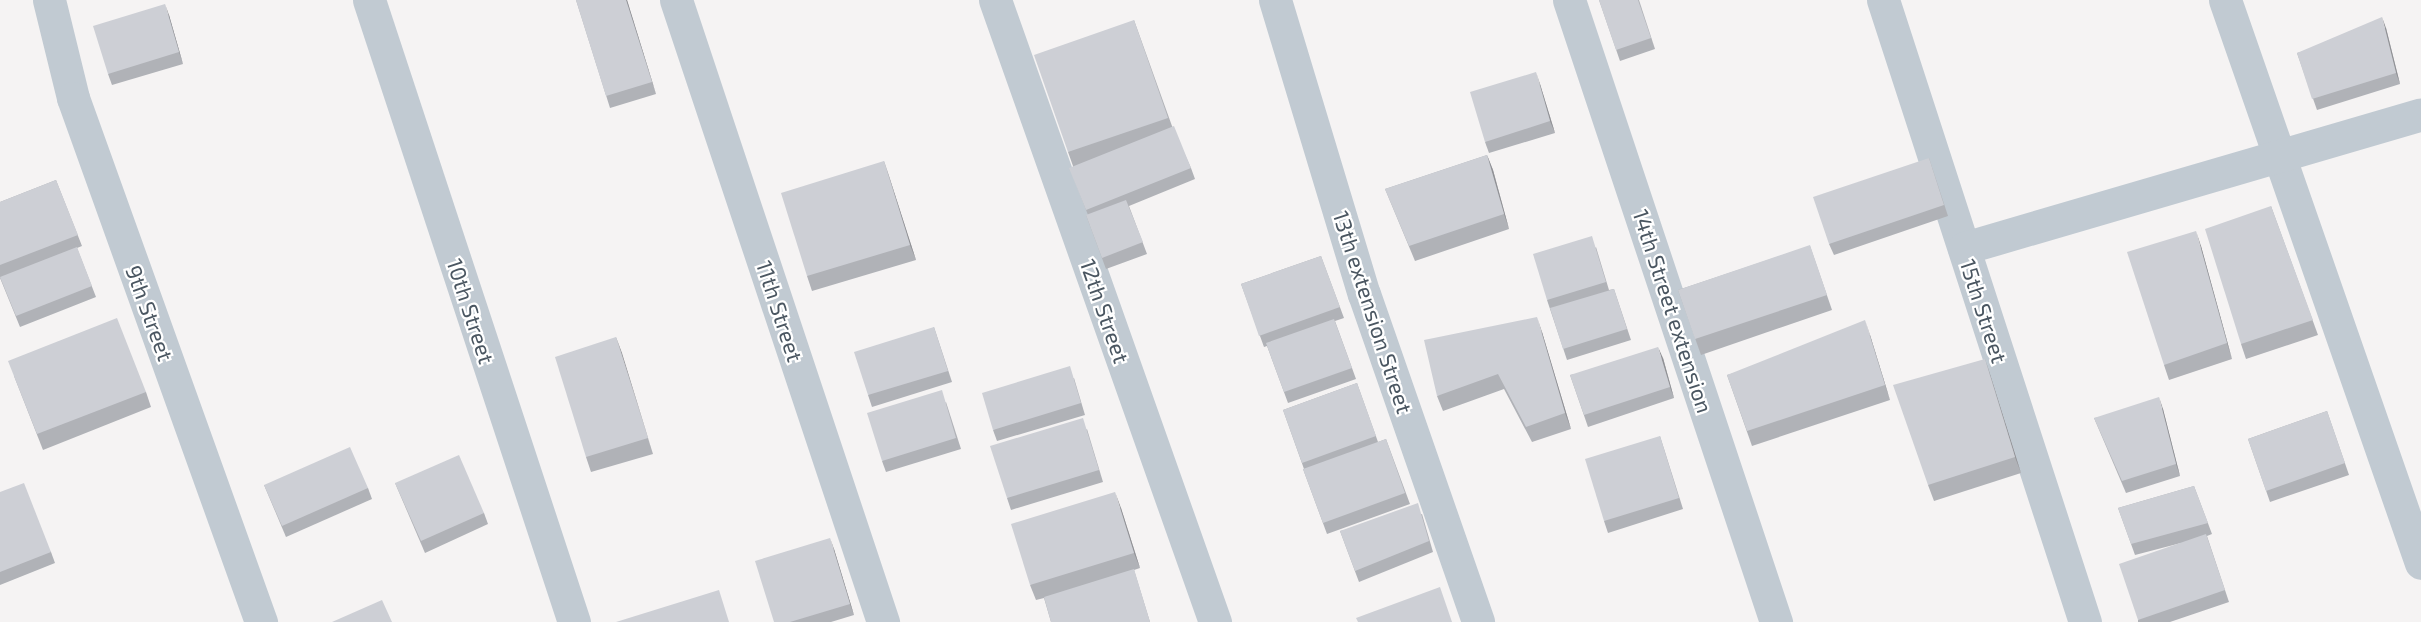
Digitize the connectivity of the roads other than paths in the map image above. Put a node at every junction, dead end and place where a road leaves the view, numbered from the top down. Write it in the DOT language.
graph roads {
  1 [pos="49,0"];
  2 [pos="369,0"];
  3 [pos="676,0"];
  4 [pos="995,0"];
  5 [pos="1275,0"];
  6 [pos="1569,0"];
  7 [pos="1883,0"];
  8 [pos="2225,0"];
  9 [pos="2421,114"];
  10 [pos="2281,155"];
  11 [pos="1964,248"];
  12 [pos="2421,562"];
  13 [pos="261,622"];
  14 [pos="574,622"];
  15 [pos="883,622"];
  16 [pos="1215,622"];
  17 [pos="1478,622"];
  18 [pos="1776,622"];
  19 [pos="2085,622"];
  1 -- 13 [label="street, 9th Street"];
  2 -- 14 [label="street, 10th Street"];
  3 -- 15 [label="street, 11th Street"];
  4 -- 16 [label="street, 12th Street"];
  5 -- 17 [label="street, 13th extension Street"];
  6 -- 18 [label="street, 14th Street extension"];
  7 -- 11 [label="street, 15th Street"];
  8 -- 10 [label="street"];
  9 -- 10 [label="street"];
  10 -- 11 [label="street"];
  10 -- 12 [label="street"];
  11 -- 19 [label="street, 15th Street"];
}
